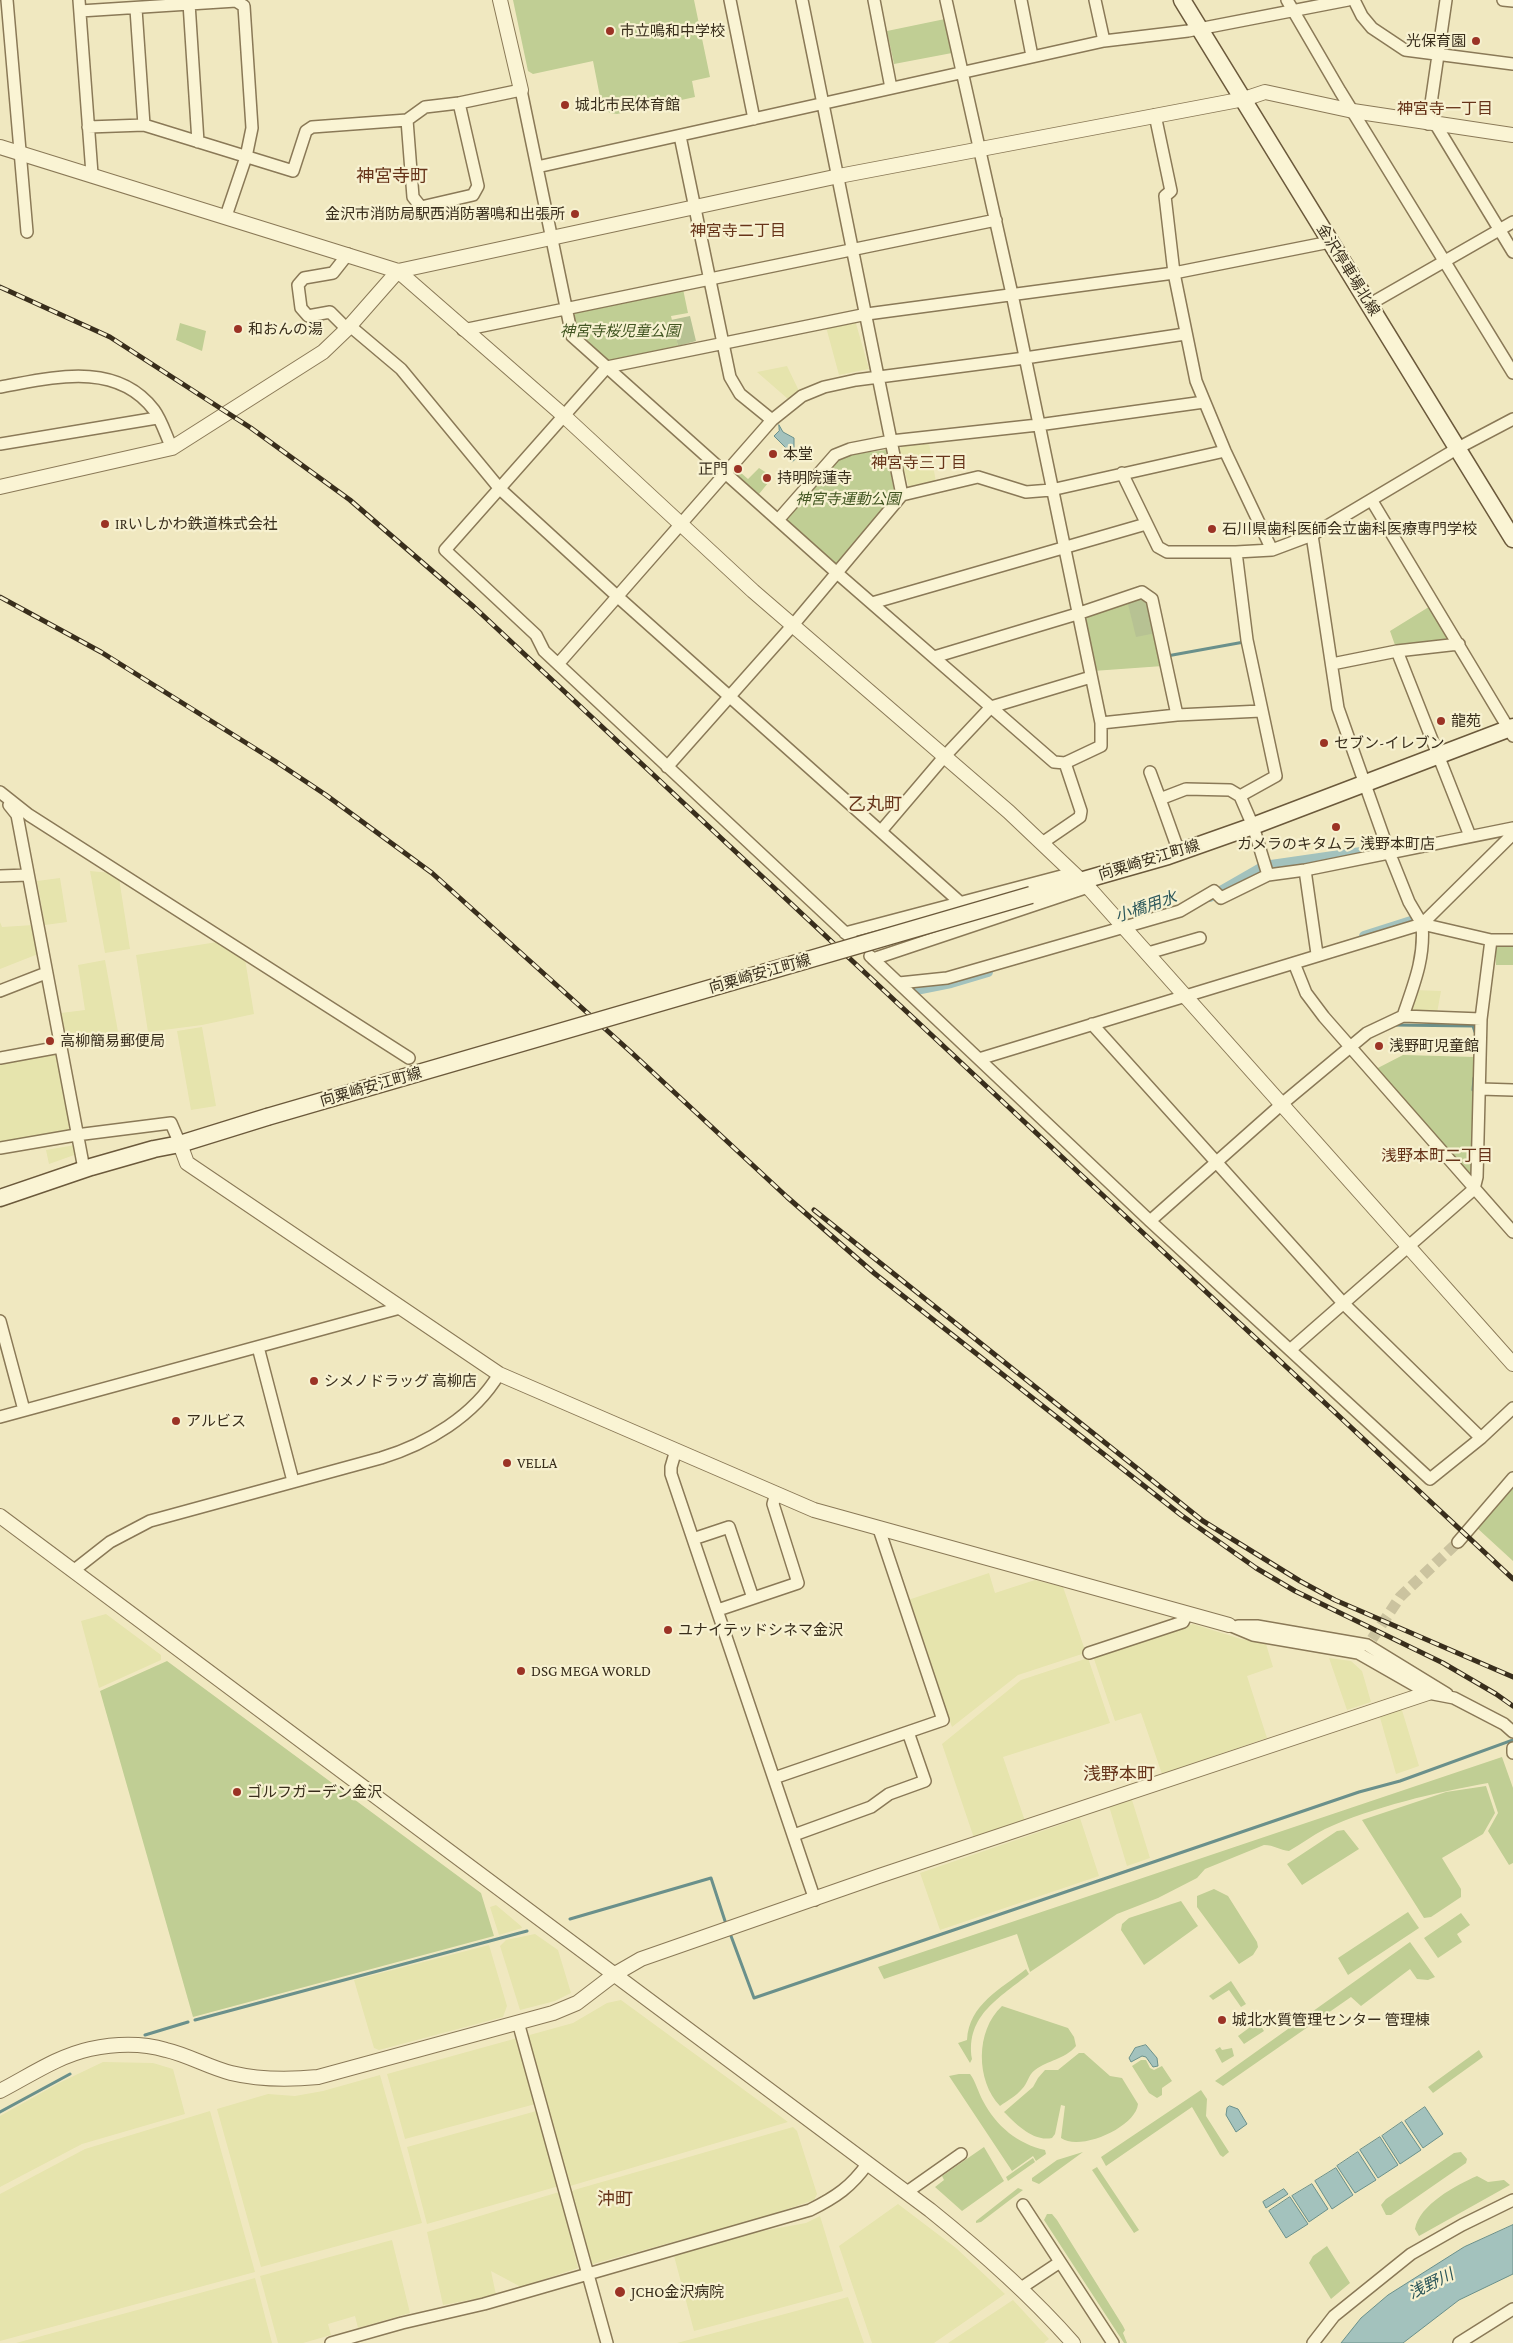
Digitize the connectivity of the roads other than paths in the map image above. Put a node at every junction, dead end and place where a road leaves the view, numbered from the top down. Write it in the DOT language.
graph roads {
  1 [pos="7,0"];
  2 [pos="500,0"];
  3 [pos="730,0"];
  4 [pos="802,0"];
  5 [pos="874,0"];
  6 [pos="946,0"];
  7 [pos="1021,0"];
  8 [pos="1095,0"];
  9 [pos="1182,0"];
  10 [pos="1348,0"];
  11 [pos="1354,0"];
  12 [pos="1446,0"];
  13 [pos="1503,0"];
  14 [pos="1513,1"];
  15 [pos="189,3"];
  16 [pos="1290,5"];
  17 [pos="79,6"];
  18 [pos="136,8"];
  19 [pos="1201,29"];
  20 [pos="1104,41"];
  21 [pos="1438,53"];
  22 [pos="1032,56"];
  23 [pos="1513,64"];
  24 [pos="963,72"];
  25 [pos="891,88"];
  26 [pos="521,90"];
  27 [pos="1244,99"];
  28 [pos="459,103"];
  29 [pos="824,103"];
  30 [pos="1352,111"];
  31 [pos="1156,115"];
  32 [pos="754,119"];
  33 [pos="407,120"];
  34 [pos="1432,124"];
  35 [pos="144,125"];
  36 [pos="88,127"];
  37 [pos="1513,135"];
  38 [pos="680,136"];
  39 [pos="198,142"];
  40 [pos="0,147"];
  41 [pos="980,148"];
  42 [pos="19,152"];
  43 [pos="246,157"];
  44 [pos="537,167"];
  45 [pos="92,174"];
  46 [pos="839,176"];
  47 [pos="695,205"];
  48 [pos="226,216"];
  49 [pos="996,220"];
  50 [pos="1513,222"];
  51 [pos="1500,230"];
  52 [pos="27,232"];
  53 [pos="551,237"];
  54 [pos="1330,242"];
  55 [pos="854,249"];
  56 [pos="1513,252"];
  57 [pos="348,254"];
  58 [pos="1444,261"];
  59 [pos="398,271"];
  60 [pos="1174,273"];
  61 [pos="710,279"];
  62 [pos="1012,294"];
  63 [pos="1370,304"];
  64 [pos="566,309"];
  65 [pos="867,314"];
  66 [pos="349,327"];
  67 [pos="464,330"];
  68 [pos="1186,334"];
  69 [pos="722,342"];
  70 [pos="1025,358"];
  71 [pos="607,367"];
  72 [pos="1513,373"];
  73 [pos="879,378"];
  74 [pos="0,387"];
  75 [pos="1204,402"];
  76 [pos="563,415"];
  77 [pos="157,418"];
  78 [pos="1513,418"];
  79 [pos="772,420"];
  80 [pos="1038,425"];
  81 [pos="891,441"];
  82 [pos="0,444"];
  83 [pos="172,448"];
  84 [pos="1458,448"];
  85 [pos="1226,451"];
  86 [pos="1122,473"];
  87 [pos="727,474"];
  88 [pos="0,487"];
  89 [pos="500,488"];
  90 [pos="1051,490"];
  91 [pos="902,495"];
  92 [pos="1372,500"];
  93 [pos="778,520"];
  94 [pos="682,524"];
  95 [pos="1146,524"];
  96 [pos="1312,535"];
  97 [pos="1513,539"];
  98 [pos="1064,548"];
  99 [pos="1272,550"];
  100 [pos="1236,552"];
  101 [pos="837,573"];
  102 [pos="618,597"];
  103 [pos="872,603"];
  104 [pos="1077,614"];
  105 [pos="793,625"];
  106 [pos="1459,644"];
  107 [pos="1397,651"];
  108 [pos="934,657"];
  109 [pos="559,663"];
  110 [pos="1332,664"];
  111 [pos="1091,678"];
  112 [pos="730,697"];
  113 [pos="991,707"];
  114 [pos="1261,711"];
  115 [pos="1177,715"];
  116 [pos="1101,723"];
  117 [pos="1512,731"];
  118 [pos="1440,756"];
  119 [pos="944,757"];
  120 [pos="1065,763"];
  121 [pos="667,767"];
  122 [pos="1150,772"];
  123 [pos="1366,785"];
  124 [pos="0,793"];
  125 [pos="1240,796"];
  126 [pos="1160,799"];
  127 [pos="1253,826"];
  128 [pos="1513,828"];
  129 [pos="881,831"];
  130 [pos="1513,834"];
  131 [pos="1470,836"];
  132 [pos="1042,843"];
  133 [pos="1179,852"];
  134 [pos="1389,852"];
  135 [pos="1305,870"];
  136 [pos="28,875"];
  137 [pos="1268,875"];
  138 [pos="0,876"];
  139 [pos="1080,880"];
  140 [pos="962,904"];
  141 [pos="1422,924"];
  142 [pos="1125,926"];
  143 [pos="1200,938"];
  144 [pos="1492,940"];
  145 [pos="1513,940"];
  146 [pos="1148,953"];
  147 [pos="1316,954"];
  148 [pos="1294,962"];
  149 [pos="46,973"];
  150 [pos="899,983"];
  151 [pos="0,991"];
  152 [pos="1187,997"];
  153 [pos="1403,1016"];
  154 [pos="1481,1019"];
  155 [pos="1092,1024"];
  156 [pos="1351,1046"];
  157 [pos="60,1047"];
  158 [pos="0,1058"];
  159 [pos="409,1058"];
  160 [pos="979,1059"];
  161 [pos="1480,1089"];
  162 [pos="1513,1090"];
  163 [pos="1283,1104"];
  164 [pos="76,1135"];
  165 [pos="180,1144"];
  166 [pos="0,1148"];
  167 [pos="1217,1163"];
  168 [pos="84,1169"];
  169 [pos="1474,1189"];
  170 [pos="0,1198"];
  171 [pos="1150,1221"];
  172 [pos="1513,1232"];
  173 [pos="1410,1247"];
  174 [pos="1344,1304"];
  175 [pos="400,1308"];
  176 [pos="0,1321"];
  177 [pos="258,1347"];
  178 [pos="1290,1350"];
  179 [pos="1513,1364"];
  180 [pos="499,1374"];
  181 [pos="1513,1408"];
  182 [pos="24,1410"];
  183 [pos="0,1417"];
  184 [pos="1481,1438"];
  185 [pos="676,1450"];
  186 [pos="1513,1478"];
  187 [pos="293,1481"];
  188 [pos="776,1494"];
  189 [pos="0,1516"];
  190 [pos="879,1529"];
  191 [pos="693,1539"];
  192 [pos="1458,1542"];
  193 [pos="74,1571"];
  194 [pos="753,1598"];
  195 [pos="718,1610"];
  196 [pos="1187,1614"];
  197 [pos="1229,1625"];
  198 [pos="1089,1653"];
  199 [pos="1428,1693"];
  200 [pos="1454,1698"];
  201 [pos="908,1732"];
  202 [pos="1513,1732"];
  203 [pos="1513,1748"];
  204 [pos="1513,1753"];
  205 [pos="774,1778"];
  206 [pos="794,1835"];
  207 [pos="815,1900"];
  208 [pos="615,1974"];
  209 [pos="518,2022"];
  210 [pos="0,2091"];
  211 [pos="961,2154"];
  212 [pos="868,2163"];
  213 [pos="906,2192"];
  214 [pos="1513,2200"];
  215 [pos="1023,2205"];
  216 [pos="1060,2262"];
  217 [pos="589,2273"];
  218 [pos="1021,2288"];
  219 [pos="1513,2310"];
  220 [pos="1068,2342"];
  221 [pos="330,2343"];
  222 [pos="607,2343"];
  223 [pos="1113,2343"];
  224 [pos="1313,2343"];
  225 [pos="1459,2343"];
  1 -- 42 [label="street"];
  2 -- 26 [label="street"];
  3 -- 32 [label="street"];
  4 -- 29 [label="street"];
  5 -- 25 [label="street"];
  6 -- 24 [label="street"];
  7 -- 22 [label="street"];
  8 -- 20 [label="street"];
  9 -- 19 [label="main road, 金沢停車場北線"];
  10 -- 16 [label="street"];
  11 -- 21 [label="street"];
  12 -- 21 [label="street"];
  13 -- 14 [label="street"];
  15 -- 18 [label="street"];
  15 -- 39 [label="street"];
  15 -- 43 [label="street"];
  16 -- 19 [label="street"];
  16 -- 30 [label="street"];
  17 -- 18 [label="street"];
  17 -- 36 [label="street"];
  18 -- 35 [label="street"];
  19 -- 20 [label="street"];
  19 -- 27 [label="main road, 金沢停車場北線"];
  20 -- 22 [label="street"];
  21 -- 23 [label="street"];
  21 -- 34 [label="street"];
  22 -- 24 [label="street"];
  24 -- 25 [label="street"];
  24 -- 41 [label="street"];
  25 -- 29 [label="street"];
  26 -- 28 [label="street"];
  26 -- 44 [label="street"];
  27 -- 30 [label="street"];
  27 -- 31 [label="street"];
  27 -- 54 [label="main road, 金沢停車場北線"];
  28 -- 33 [label="street"];
  28 -- 33 [label="street"];
  29 -- 32 [label="street"];
  29 -- 46 [label="street"];
  30 -- 34 [label="street"];
  30 -- 58 [label="street"];
  31 -- 41 [label="street"];
  31 -- 60 [label="street"];
  32 -- 38 [label="street"];
  33 -- 43 [label="street"];
  34 -- 37 [label="street"];
  34 -- 51 [label="street"];
  35 -- 36 [label="street"];
  35 -- 39 [label="street"];
  36 -- 45 [label="street"];
  38 -- 44 [label="street"];
  38 -- 47 [label="street"];
  39 -- 43 [label="street"];
  40 -- 42 [label="street"];
  41 -- 46 [label="street"];
  41 -- 49 [label="street"];
  42 -- 45 [label="street"];
  42 -- 52 [label="street"];
  43 -- 48 [label="street"];
  44 -- 53 [label="street"];
  45 -- 48 [label="street"];
  46 -- 47 [label="street"];
  46 -- 55 [label="street"];
  47 -- 53 [label="street"];
  47 -- 61 [label="street"];
  48 -- 57 [label="street"];
  49 -- 55 [label="street"];
  49 -- 62 [label="street"];
  50 -- 51 [label="street"];
  51 -- 56 [label="street"];
  51 -- 58 [label="street"];
  53 -- 59 [label="street"];
  53 -- 64 [label="street"];
  54 -- 60 [label="street"];
  54 -- 63 [label="main road, 金沢停車場北線"];
  55 -- 61 [label="street"];
  55 -- 65 [label="street"];
  57 -- 59 [label="street"];
  57 -- 66 [label="street"];
  58 -- 63 [label="street"];
  58 -- 72 [label="street"];
  59 -- 66 [label="street"];
  59 -- 67 [label="street"];
  60 -- 62 [label="street"];
  60 -- 68 [label="street"];
  61 -- 64 [label="street"];
  61 -- 69 [label="street"];
  62 -- 65 [label="street"];
  62 -- 70 [label="street"];
  63 -- 84 [label="main road, 金沢停車場北線"];
  64 -- 67 [label="street"];
  64 -- 71 [label="street"];
  65 -- 69 [label="street"];
  65 -- 73 [label="street"];
  66 -- 83 [label="street"];
  66 -- 89 [label="street"];
  67 -- 76 [label="street"];
  68 -- 70 [label="street"];
  68 -- 75 [label="street"];
  69 -- 71 [label="street"];
  69 -- 79 [label="street"];
  70 -- 73 [label="street"];
  70 -- 80 [label="street"];
  71 -- 76 [label="street"];
  71 -- 87 [label="street"];
  73 -- 79 [label="street"];
  73 -- 81 [label="street"];
  74 -- 77 [label="street"];
  75 -- 80 [label="street"];
  75 -- 85 [label="street"];
  76 -- 89 [label="street"];
  76 -- 94 [label="street"];
  77 -- 82 [label="street"];
  77 -- 83 [label="street"];
  78 -- 84 [label="street"];
  79 -- 87 [label="street"];
  80 -- 81 [label="street"];
  80 -- 90 [label="street"];
  81 -- 91 [label="street"];
  81 -- 93 [label="street"];
  83 -- 88 [label="street"];
  84 -- 92 [label="street"];
  84 -- 97 [label="main road, 金沢停車場北線"];
  85 -- 86 [label="street"];
  85 -- 99 [label="street"];
  86 -- 90 [label="street"];
  86 -- 95 [label="street"];
  87 -- 93 [label="street"];
  87 -- 94 [label="street"];
  89 -- 102 [label="street"];
  89 -- 109 [label="street"];
  90 -- 91 [label="street"];
  90 -- 98 [label="street"];
  91 -- 101 [label="street"];
  92 -- 96 [label="street"];
  92 -- 106 [label="street"];
  93 -- 101 [label="street"];
  94 -- 102 [label="street"];
  94 -- 105 [label="street"];
  95 -- 98 [label="street"];
  95 -- 100 [label="street"];
  96 -- 99 [label="street"];
  96 -- 110 [label="street"];
  98 -- 103 [label="street"];
  98 -- 104 [label="street"];
  99 -- 100 [label="street"];
  100 -- 114 [label="street"];
  101 -- 103 [label="street"];
  101 -- 105 [label="street"];
  102 -- 109 [label="street"];
  102 -- 112 [label="street"];
  103 -- 108 [label="street"];
  104 -- 108 [label="street"];
  104 -- 111 [label="street"];
  104 -- 115 [label="street"];
  105 -- 112 [label="street"];
  105 -- 119 [label="street"];
  106 -- 107 [label="street"];
  106 -- 117 [label="street"];
  107 -- 110 [label="street"];
  107 -- 118 [label="street"];
  108 -- 113 [label="street"];
  109 -- 121 [label="street"];
  110 -- 123 [label="street"];
  111 -- 113 [label="street"];
  111 -- 116 [label="street"];
  112 -- 121 [label="street"];
  112 -- 129 [label="street"];
  113 -- 119 [label="street"];
  113 -- 120 [label="street"];
  114 -- 115 [label="street"];
  114 -- 125 [label="street"];
  115 -- 116 [label="street"];
  116 -- 120 [label="street"];
  117 -- 118 [label="main road, 向粟崎安江町線"];
  118 -- 123 [label="main road, 向粟崎安江町線"];
  118 -- 131 [label="street"];
  119 -- 129 [label="street"];
  119 -- 132 [label="street"];
  120 -- 132 [label="street"];
  121 -- 140 [label="street"];
  122 -- 126 [label="street"];
  123 -- 127 [label="main road, 向粟崎安江町線"];
  123 -- 134 [label="street"];
  124 -- 136 [label="street"];
  124 -- 159 [label="street"];
  125 -- 126 [label="street"];
  125 -- 127 [label="street"];
  126 -- 133 [label="street"];
  127 -- 133 [label="main road, 向粟崎安江町線"];
  127 -- 137 [label="street"];
  128 -- 131 [label="street"];
  129 -- 140 [label="street"];
  130 -- 141 [label="street"];
  131 -- 134 [label="street"];
  132 -- 139 [label="street"];
  133 -- 139 [label="main road, 向粟崎安江町線"];
  134 -- 135 [label="street"];
  134 -- 141 [label="street"];
  135 -- 137 [label="street"];
  135 -- 147 [label="street"];
  136 -- 138 [label="street"];
  136 -- 149 [label="street"];
  137 -- 142 [label="street"];
  139 -- 140 [label="street"];
  139 -- 142 [label="street"];
  139 -- 150 [label="street"];
  139 -- 165 [label="main road, 向粟崎安江町線, bridge"];
  141 -- 144 [label="street"];
  141 -- 147 [label="street"];
  141 -- 153 [label="street"];
  142 -- 146 [label="street"];
  142 -- 150 [label="street"];
  143 -- 146 [label="street"];
  144 -- 145 [label="street"];
  144 -- 154 [label="street"];
  146 -- 152 [label="street"];
  147 -- 148 [label="street"];
  148 -- 152 [label="street"];
  148 -- 156 [label="street"];
  149 -- 151 [label="street"];
  149 -- 157 [label="street"];
  150 -- 160 [label="street"];
  152 -- 155 [label="street"];
  152 -- 163 [label="street"];
  153 -- 154 [label="street"];
  153 -- 156 [label="street"];
  154 -- 161 [label="street"];
  155 -- 160 [label="street"];
  155 -- 167 [label="street"];
  156 -- 163 [label="street"];
  156 -- 169 [label="street"];
  157 -- 158 [label="street"];
  157 -- 164 [label="street"];
  160 -- 171 [label="street"];
  161 -- 162 [label="street"];
  161 -- 169 [label="street"];
  163 -- 167 [label="street"];
  163 -- 173 [label="street"];
  164 -- 165 [label="street"];
  164 -- 166 [label="street"];
  164 -- 168 [label="street"];
  165 -- 168 [label="main road, 向粟崎安江町線"];
  165 -- 175 [label="street"];
  167 -- 171 [label="street"];
  167 -- 174 [label="street"];
  168 -- 170 [label="main road, 向粟崎安江町線"];
  169 -- 172 [label="street"];
  169 -- 173 [label="street"];
  171 -- 178 [label="street"];
  173 -- 174 [label="street"];
  173 -- 179 [label="street"];
  174 -- 178 [label="street"];
  174 -- 184 [label="street"];
  175 -- 177 [label="street"];
  175 -- 180 [label="street"];
  176 -- 182 [label="street"];
  177 -- 182 [label="street"];
  177 -- 187 [label="street"];
  178 -- 184 [label="street"];
  180 -- 185 [label="street"];
  180 -- 187 [label="street"];
  181 -- 184 [label="street"];
  182 -- 183 [label="street"];
  185 -- 188 [label="street"];
  185 -- 191 [label="street"];
  186 -- 192 [label="street"];
  187 -- 193 [label="street"];
  188 -- 190 [label="street"];
  188 -- 194 [label="street"];
  189 -- 193 [label="street"];
  190 -- 196 [label="street"];
  190 -- 201 [label="street"];
  191 -- 194 [label="street"];
  191 -- 195 [label="street"];
  193 -- 208 [label="street"];
  194 -- 195 [label="street"];
  195 -- 205 [label="street"];
  196 -- 197 [label="street"];
  196 -- 198 [label="street"];
  197 -- 199 [label="street"];
  197 -- 200 [label="street"];
  199 -- 200 [label="street"];
  199 -- 207 [label="street"];
  200 -- 202 [label="street"];
  201 -- 205 [label="street"];
  201 -- 206 [label="street"];
  203 -- 204 [label="street"];
  205 -- 206 [label="street"];
  206 -- 207 [label="street"];
  207 -- 208 [label="street"];
  208 -- 209 [label="street"];
  208 -- 212 [label="street"];
  209 -- 210 [label="street"];
  209 -- 217 [label="street"];
  211 -- 213 [label="street"];
  212 -- 213 [label="street"];
  212 -- 217 [label="street"];
  213 -- 218 [label="street"];
  214 -- 224 [label="street"];
  215 -- 216 [label="street"];
  216 -- 218 [label="street"];
  216 -- 223 [label="street"];
  217 -- 221 [label="street"];
  217 -- 222 [label="street"];
  218 -- 220 [label="street"];
  219 -- 225 [label="street"];
}
